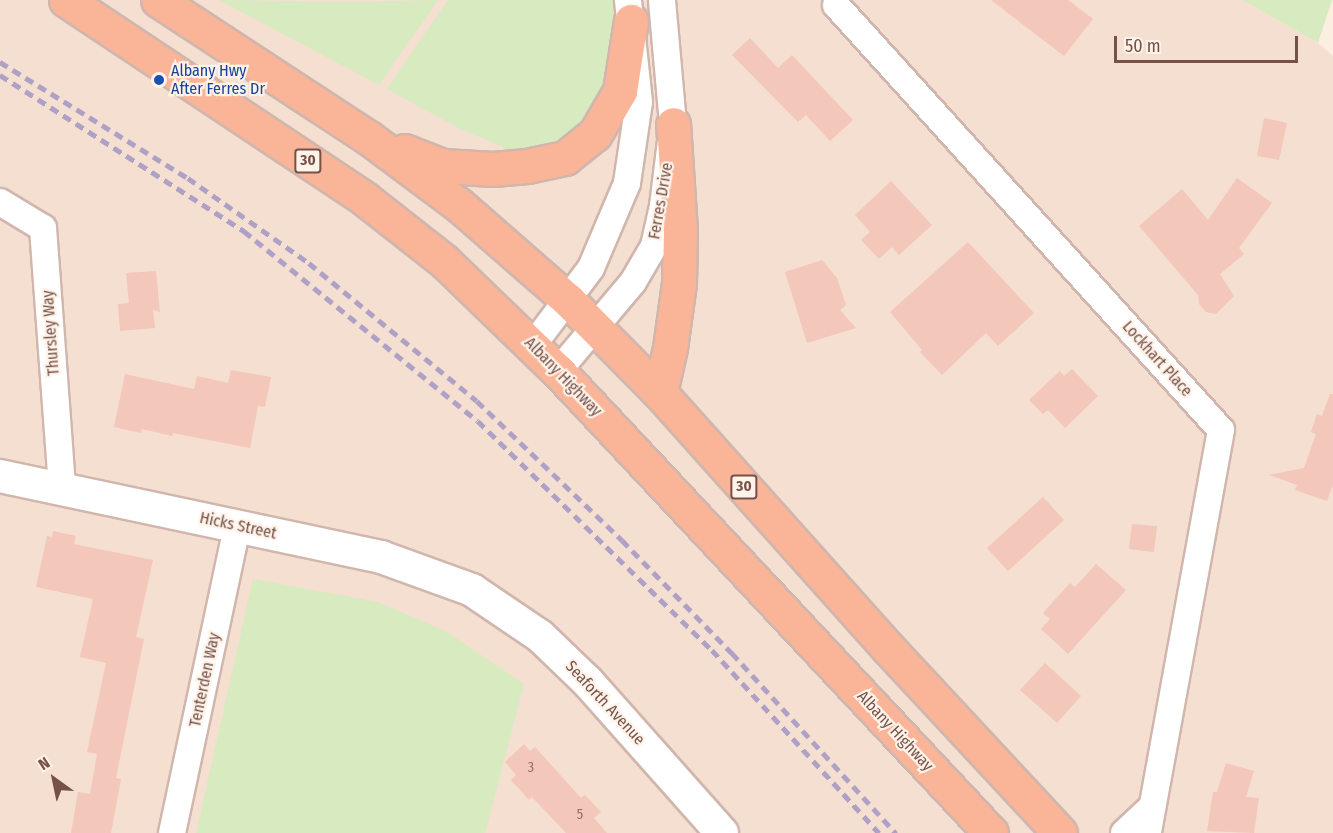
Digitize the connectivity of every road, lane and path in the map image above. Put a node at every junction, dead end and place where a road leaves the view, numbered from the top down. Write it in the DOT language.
graph roads {
  1 [pos="66,0"];
  2 [pos="158,0"];
  3 [pos="662,0"];
  4 [pos="836,5"];
  5 [pos="630,11"];
  6 [pos="672,124"];
  7 [pos="369,138"];
  8 [pos="0,202"];
  9 [pos="568,300"];
  10 [pos="597,327"];
  11 [pos="533,345"];
  12 [pos="558,371"];
  13 [pos="660,393"];
  14 [pos="0,476"];
  15 [pos="62,489"];
  16 [pos="237,526"];
  17 [pos="472,590"];
  18 [pos="1152,807"];
  19 [pos="172,833"];
  20 [pos="722,833"];
  21 [pos="991,833"];
  22 [pos="1060,833"];
  23 [pos="1124,833"];
  24 [pos="1148,833"];
  1 -- 11 [label="highway, Albany Highway / 30"];
  2 -- 7 [label="highway, 30"];
  3 -- 6 [label="street, Ferres Drive"];
  4 -- 18 [label="street, Lockhart Place"];
  5 -- 7 [label="highway"];
  5 -- 9 [label="street"];
  6 -- 10 [label="street, Ferres Drive"];
  6 -- 13 [label="highway"];
  7 -- 9 [label="highway, 30"];
  8 -- 15 [label="street, Thursley Way"];
  9 -- 10 [label="highway, 30"];
  9 -- 11 [label="street"];
  10 -- 12 [label="street, Ferres Drive"];
  10 -- 13 [label="highway, 30"];
  11 -- 12 [label="highway, Albany Highway / 30"];
  12 -- 21 [label="highway, Albany Highway / 30"];
  13 -- 22 [label="highway, 30"];
  14 -- 15 [label="street, Hicks Street"];
  15 -- 16 [label="street, Hicks Street"];
  16 -- 17 [label="street, Hicks Street"];
  16 -- 19 [label="street, Tenterden Way"];
  17 -- 20 [label="street, Seaforth Avenue"];
  18 -- 23 [label="street"];
  18 -- 24 [label="street, Lockhart Place"];
}
